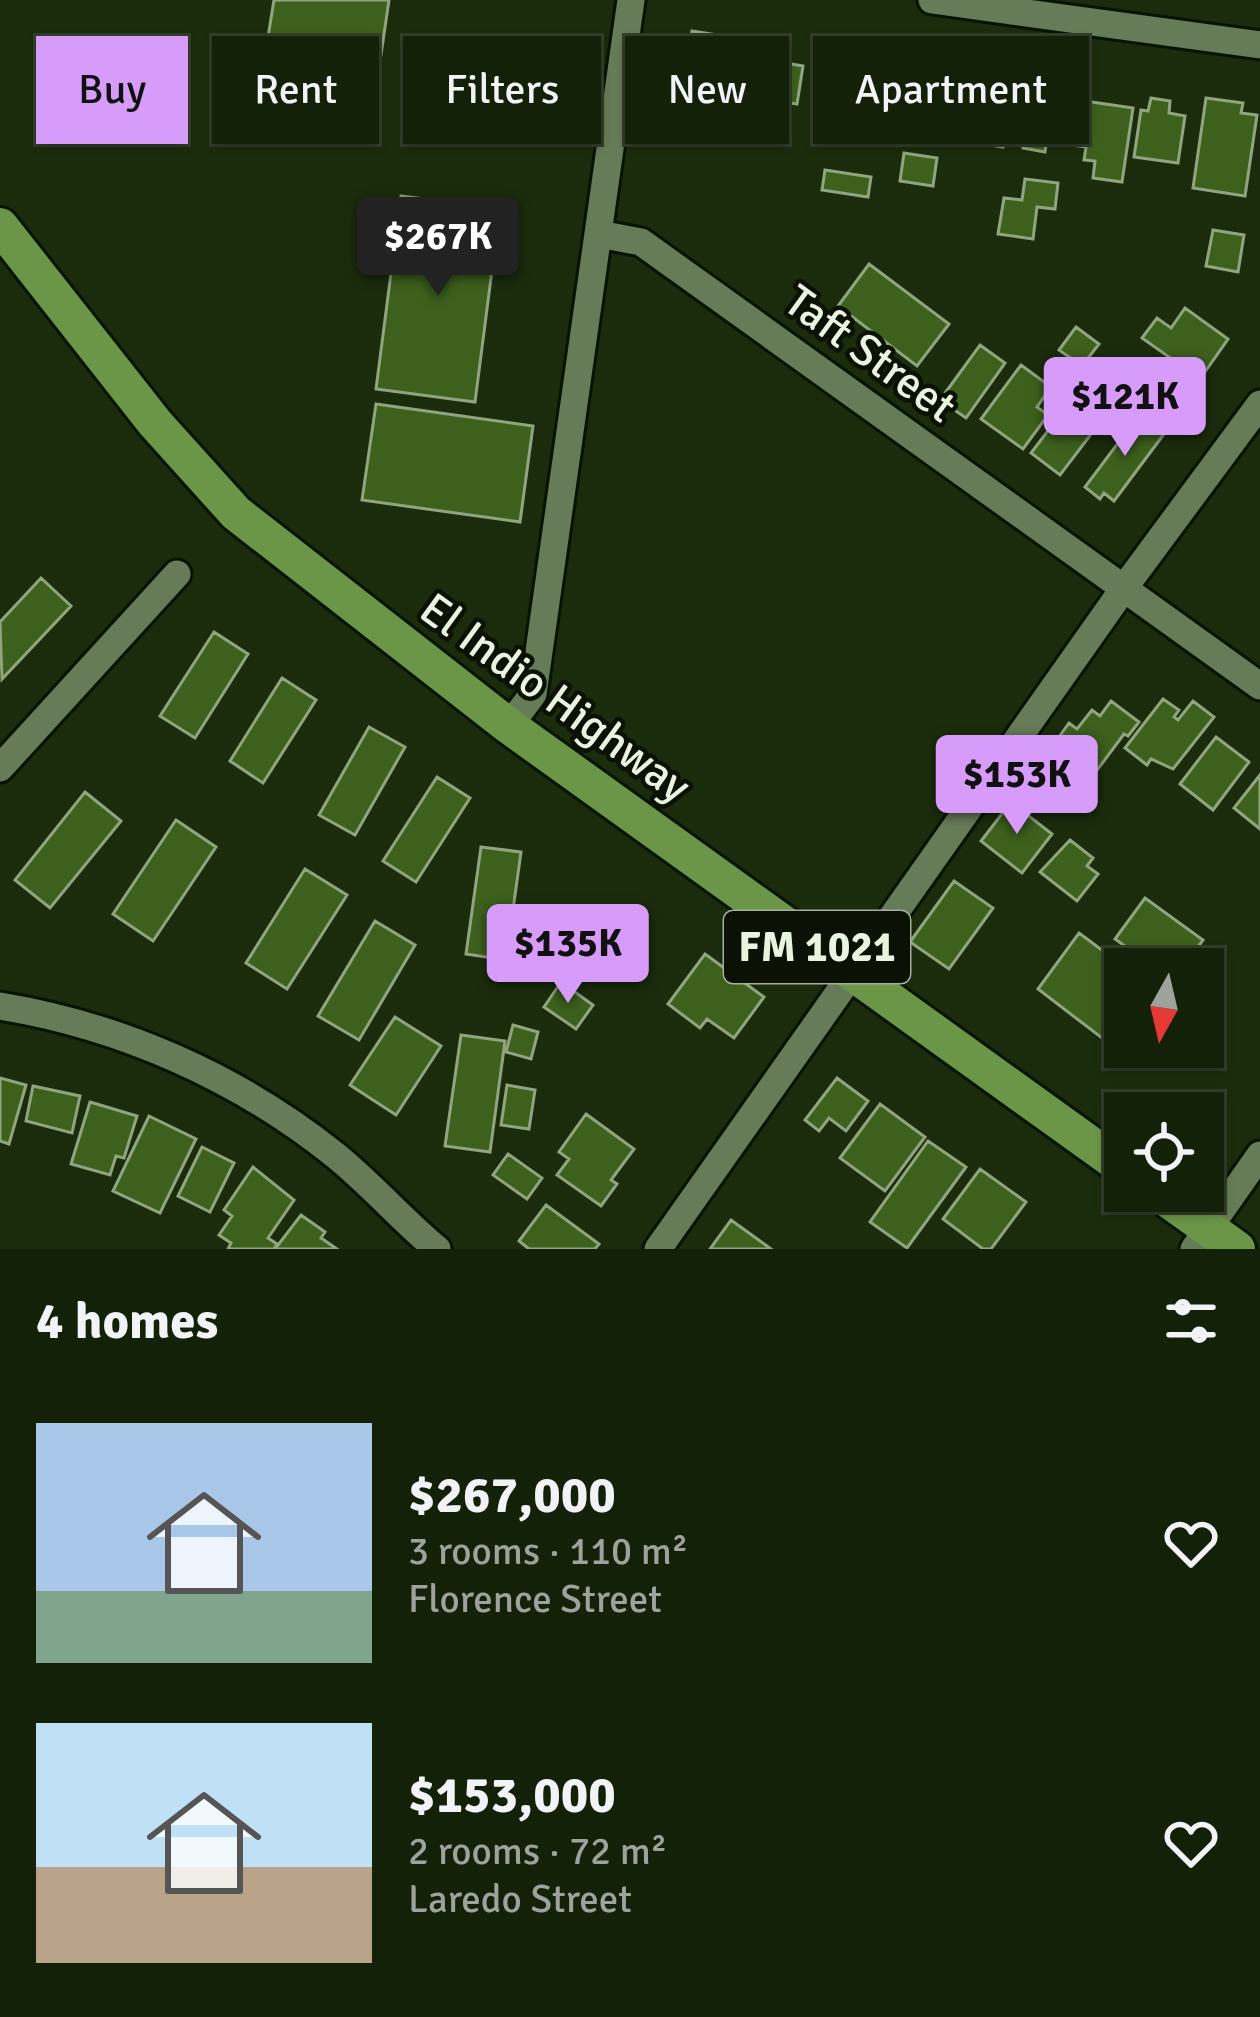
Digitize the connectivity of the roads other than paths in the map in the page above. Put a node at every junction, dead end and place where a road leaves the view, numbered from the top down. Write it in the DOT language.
graph roads {
  1 [pos="631,0"];
  2 [pos="932,0"];
  3 [pos="1260,45"];
  4 [pos="0,226"];
  5 [pos="599,234"];
  6 [pos="1260,404"];
  7 [pos="177,574"];
  8 [pos="1124,588"];
  9 [pos="1260,686"];
  10 [pos="508,726"];
  11 [pos="0,768"];
  12 [pos="853,974"];
  13 [pos="0,1006"];
  14 [pos="1104,1154"];
  15 [pos="1260,1155"];
  16 [pos="1179,1212"];
  17 [pos="1213,1242"];
  18 [pos="437,1249"];
  19 [pos="658,1249"];
  1 -- 5 [label="street"];
  2 -- 3 [label="street"];
  4 -- 10 [label="main road, El Indio Highway / FM 1021"];
  5 -- 8 [label="street, Taft Street"];
  5 -- 10 [label="street"];
  6 -- 8 [label="street"];
  7 -- 11 [label="street"];
  8 -- 9 [label="street, Taft Street"];
  8 -- 12 [label="street"];
  10 -- 12 [label="main road, El Indio Highway / FM 1021"];
  12 -- 14 [label="main road, El Indio Highway / FM 1021"];
  12 -- 19 [label="street"];
  13 -- 18 [label="street"];
  15 -- 17 [label="street"];
  16 -- 17 [label="main road"];
}
